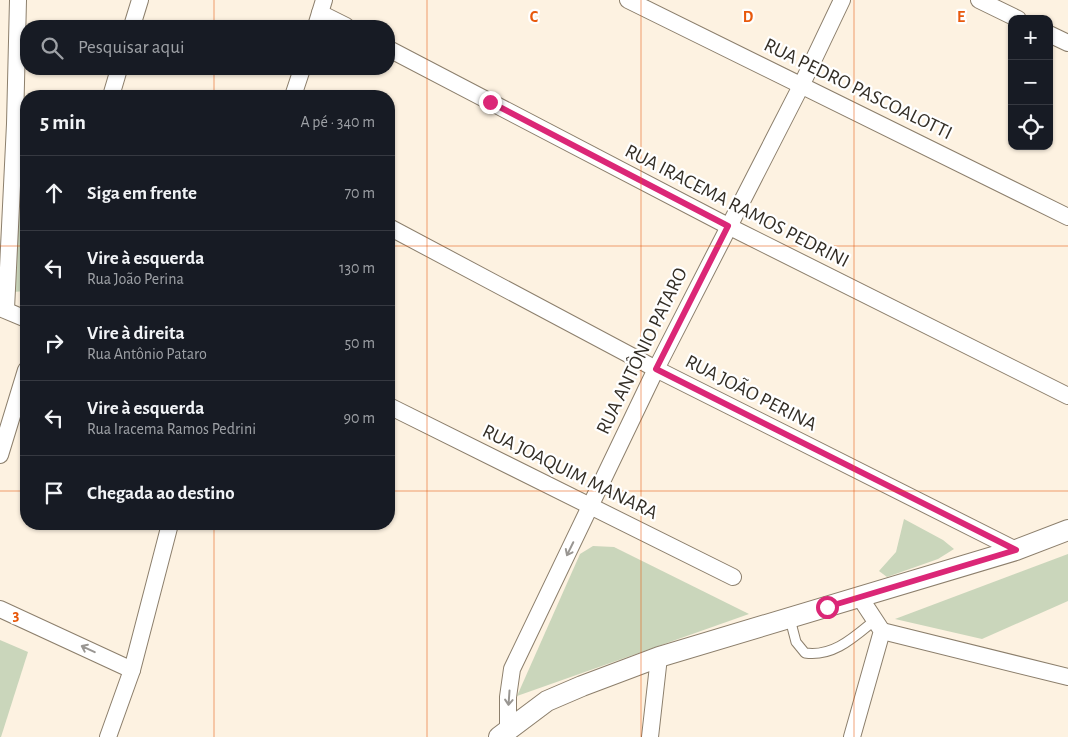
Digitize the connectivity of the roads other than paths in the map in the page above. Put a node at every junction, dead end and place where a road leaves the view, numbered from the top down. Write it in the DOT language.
graph roads {
  1 [pos="18,0"];
  2 [pos="140,0"];
  3 [pos="628,0"];
  4 [pos="842,0"];
  5 [pos="979,0"];
  6 [pos="320,13"];
  7 [pos="1010,15"];
  8 [pos="134,20"];
  9 [pos="334,20"];
  10 [pos="1053,36"];
  11 [pos="1068,43"];
  12 [pos="395,52"];
  13 [pos="117,75"];
  14 [pos="300,75"];
  15 [pos="802,84"];
  16 [pos="20,90"];
  17 [pos="113,90"];
  18 [pos="295,90"];
  19 [pos="20,135"];
  20 [pos="1068,217"];
  21 [pos="728,226"];
  22 [pos="395,230"];
  23 [pos="3,309"];
  24 [pos="20,316"];
  25 [pos="656,369"];
  26 [pos="1068,396"];
  27 [pos="20,403"];
  28 [pos="395,409"];
  29 [pos="0,455"];
  30 [pos="591,505"];
  31 [pos="168,530"];
  32 [pos="1068,530"];
  33 [pos="1016,550"];
  34 [pos="733,577"];
  35 [pos="859,596"];
  36 [pos="0,609"];
  37 [pos="790,619"];
  38 [pos="878,626"];
  39 [pos="659,658"];
  40 [pos="132,670"];
  41 [pos="1068,677"];
  42 [pos="504,733"];
  43 [pos="108,737"];
  44 [pos="650,737"];
  45 [pos="852,737"];
  1 -- 16 [label="street"];
  2 -- 8 [label="street"];
  3 -- 15 [label="street, RUA PEDRO PASCOALOTTI"];
  4 -- 15 [label="street, RUA ANTÔNIO PATARO"];
  5 -- 7 [label="street"];
  6 -- 9 [label="street"];
  10 -- 11 [label="street"];
  12 -- 21 [label="street, RUA IRACEMA RAMOS PEDRINI"];
  13 -- 17 [label="street"];
  14 -- 18 [label="street"];
  15 -- 20 [label="street, RUA PEDRO PASCOALOTTI"];
  15 -- 21 [label="street, RUA ANTÔNIO PATARO"];
  19 -- 23 [label="street"];
  21 -- 25 [label="street, RUA ANTÔNIO PATARO"];
  21 -- 26 [label="street, RUA IRACEMA RAMOS PEDRINI"];
  22 -- 25 [label="street, RUA JOÃO PERINA"];
  23 -- 24 [label="street"];
  25 -- 30 [label="street, RUA ANTÔNIO PATARO"];
  25 -- 33 [label="street, RUA JOÃO PERINA"];
  27 -- 29 [label="street"];
  28 -- 30 [label="street, RUA JOAQUIM MANARA"];
  30 -- 34 [label="street, RUA JOAQUIM MANARA"];
  30 -- 42 [label="street, RUA ANTÔNIO PATARO, one-way"];
  31 -- 40 [label="street"];
  32 -- 33 [label="street"];
  33 -- 35 [label="street"];
  35 -- 37 [label="street"];
  35 -- 38 [label="street"];
  40 -- 36 [label="street, one-way"];
  37 -- 38 [label="lane"];
  37 -- 39 [label="street"];
  38 -- 41 [label="street"];
  38 -- 45 [label="street"];
  39 -- 42 [label="street"];
  39 -- 44 [label="street"];
  40 -- 43 [label="street"];
}
